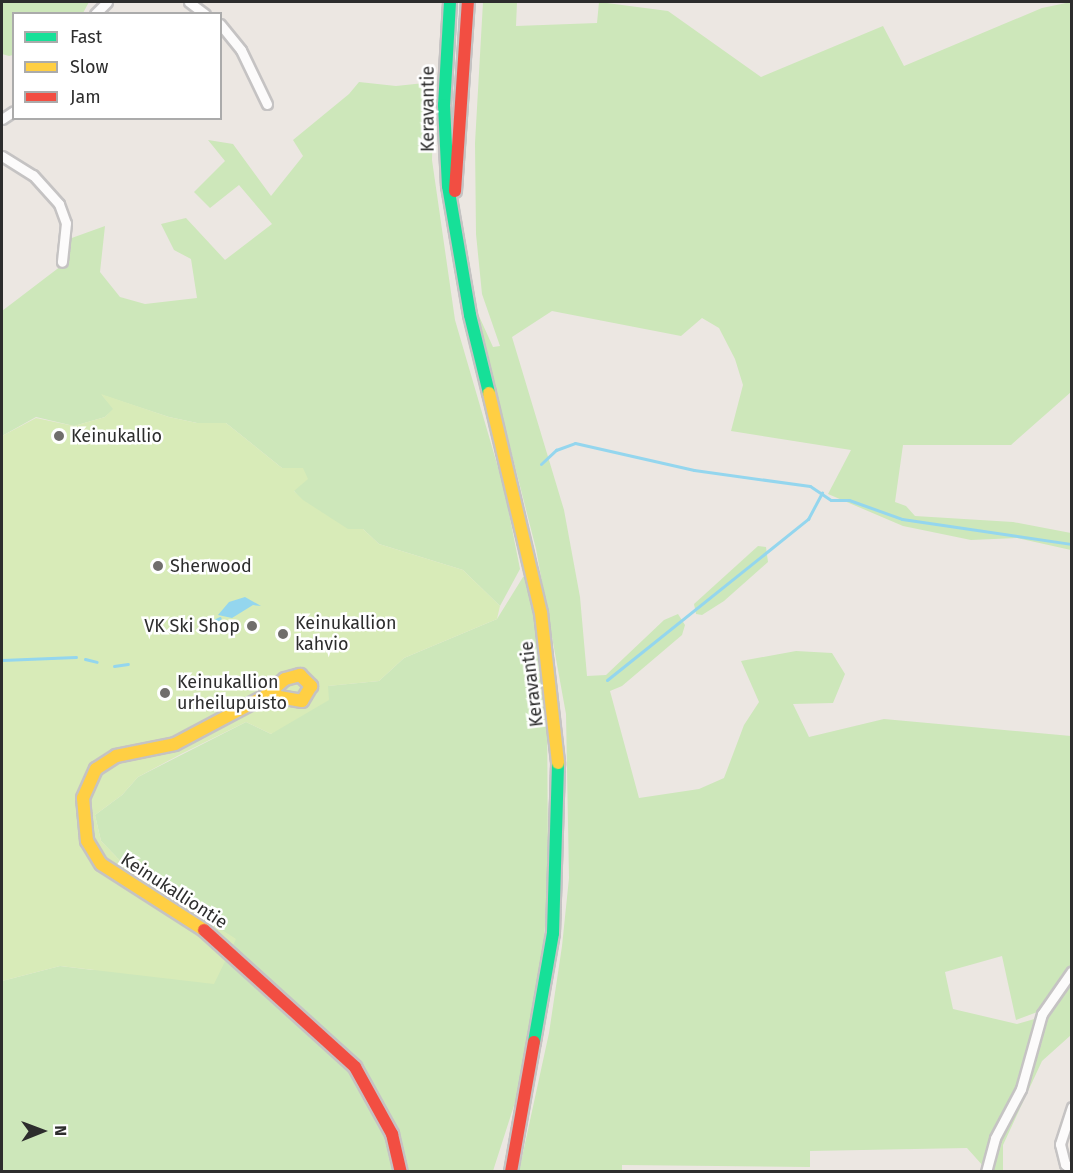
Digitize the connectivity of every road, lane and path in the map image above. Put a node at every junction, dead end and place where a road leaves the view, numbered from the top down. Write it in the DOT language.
graph roads {
  1 [pos="189,2"];
  2 [pos="450,2"];
  3 [pos="468,2"];
  4 [pos="202,12"];
  5 [pos="222,26"];
  6 [pos="267,104"];
  7 [pos="2,156"];
  8 [pos="453,216"];
  9 [pos="62,262"];
  10 [pos="267,695"];
  11 [pos="1071,971"];
  12 [pos="1071,1107"];
  13 [pos="513,1154"];
  14 [pos="1071,1170"];
  15 [pos="401,1172"];
  16 [pos="506,1172"];
  17 [pos="511,1172"];
  18 [pos="986,1172"];
  1 -- 4 [label="street"];
  2 -- 8 [label="main road, Keravantie"];
  3 -- 8 [label="main road, Keravantie"];
  5 -- 6 [label="street"];
  7 -- 9 [label="street"];
  8 -- 13 [label="main road, Keravantie"];
  10 -- 15 [label="main road, Keinukalliontie"];
  11 -- 18 [label="street"];
  12 -- 14 [label="street"];
  13 -- 16 [label="main road, Keravantie"];
  13 -- 17 [label="main road, Keravantie"];
}
